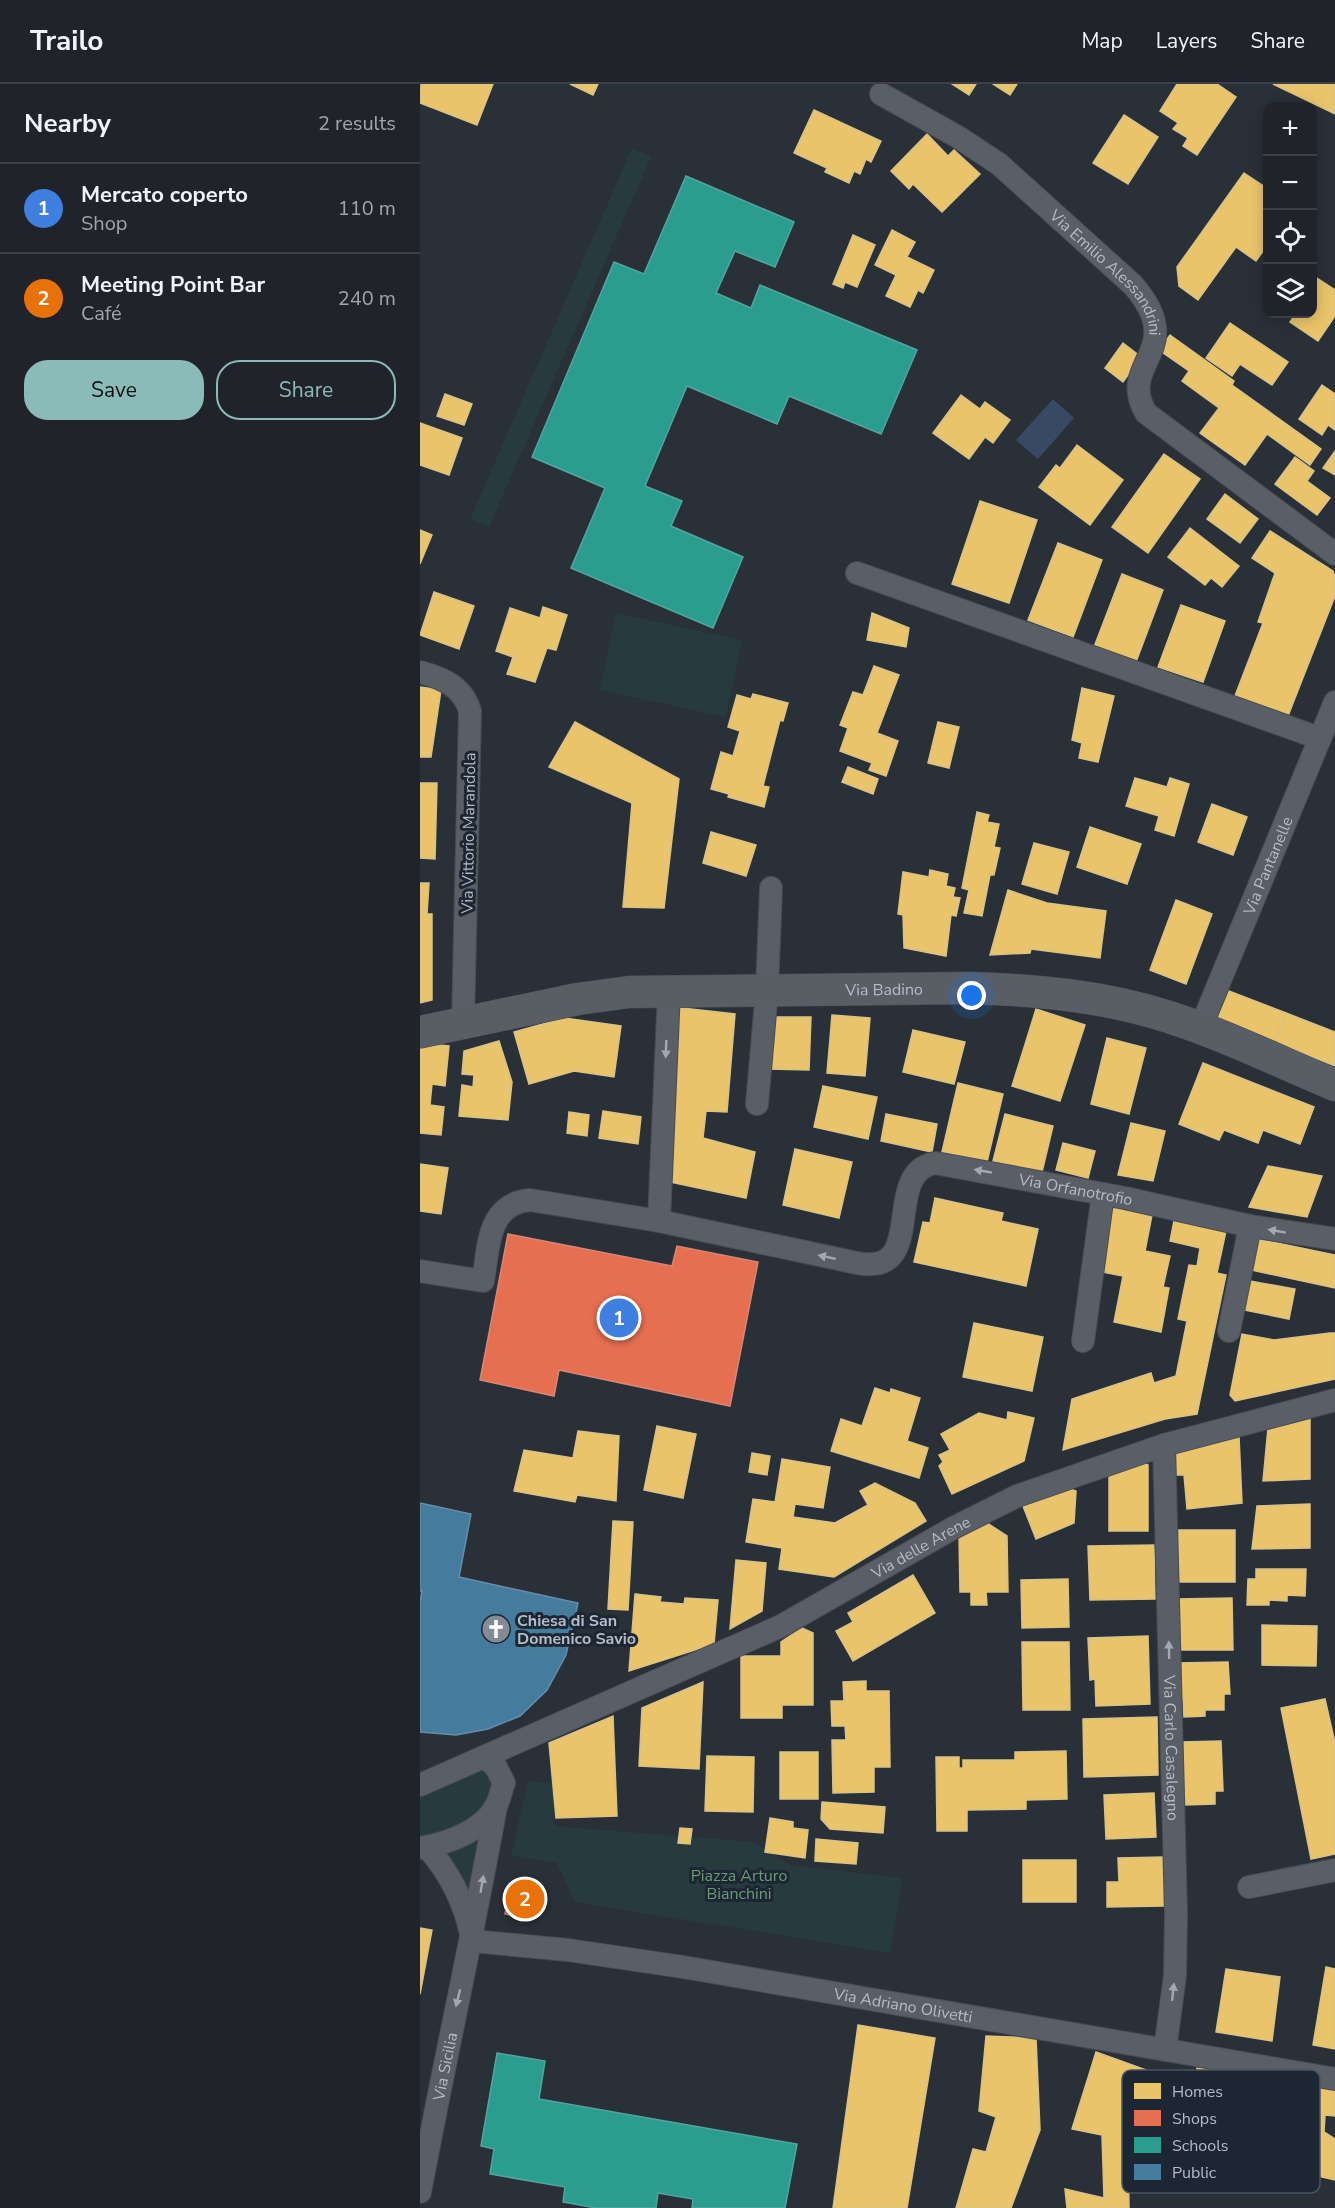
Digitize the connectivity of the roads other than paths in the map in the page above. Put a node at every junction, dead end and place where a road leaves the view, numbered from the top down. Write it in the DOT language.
graph roads {
  1 [pos="881,94"];
  2 [pos="1335,554"];
  3 [pos="857,573"];
  4 [pos="420,672"];
  5 [pos="1335,702"];
  6 [pos="1319,738"];
  7 [pos="771,888"];
  8 [pos="767,990"];
  9 [pos="669,991"];
  10 [pos="463,1023"];
  11 [pos="1200,1029"];
  12 [pos="420,1032"];
  13 [pos="1335,1084"];
  14 [pos="757,1104"];
  15 [pos="1103,1194"];
  16 [pos="659,1221"];
  17 [pos="1250,1226"];
  18 [pos="1335,1239"];
  19 [pos="420,1271"];
  20 [pos="1229,1331"];
  21 [pos="1083,1341"];
  22 [pos="1335,1400"];
  23 [pos="1164,1445"];
  24 [pos="524,1740"];
  25 [pos="486,1758"];
  26 [pos="504,1783"];
  27 [pos="420,1785"];
  28 [pos="496,1806"];
  29 [pos="424,1847"];
  30 [pos="1335,1870"];
  31 [pos="1249,1887"];
  32 [pos="472,1941"];
  33 [pos="1166,2050"];
  34 [pos="1283,2070"];
  35 [pos="1320,2076"];
  36 [pos="1335,2079"];
  37 [pos="420,2192"];
  1 -- 2 [label="street, Via Emilio Alessandrini"];
  3 -- 6 [label="street"];
  4 -- 10 [label="street, Via Vittorio Marandola"];
  5 -- 6 [label="street, Via Pantanelle"];
  6 -- 11 [label="street, Via Pantanelle"];
  7 -- 8 [label="street"];
  8 -- 9 [label="street, Via Badino"];
  8 -- 11 [label="street, Via Badino"];
  8 -- 14 [label="street"];
  9 -- 10 [label="street, Via Badino"];
  9 -- 16 [label="street, one-way"];
  10 -- 12 [label="street, Via Badino"];
  11 -- 13 [label="street, Via Badino"];
  15 -- 16 [label="street, Via Orfanotrofio, one-way"];
  15 -- 17 [label="street, Via Orfanotrofio"];
  15 -- 21 [label="street"];
  16 -- 19 [label="street"];
  18 -- 17 [label="street, Via Orfanotrofio, one-way"];
  17 -- 20 [label="street"];
  22 -- 23 [label="street, Via delle Arene"];
  23 -- 24 [label="street, Via delle Arene"];
  33 -- 23 [label="street, Via Carlo Casalegno, one-way"];
  24 -- 25 [label="street, Via delle Arene"];
  24 -- 26 [label="street, Via Sicilia"];
  25 -- 26 [label="street"];
  25 -- 27 [label="street, Via delle Arene"];
  26 -- 28 [label="street, Via Sicilia"];
  28 -- 29 [label="street"];
  32 -- 28 [label="street, Via Sicilia, one-way"];
  29 -- 32 [label="street"];
  30 -- 31 [label="street"];
  32 -- 33 [label="street, Via Adriano Olivetti"];
  32 -- 37 [label="street, Via Sicilia, one-way"];
  33 -- 34 [label="street, Via Adriano Olivetti"];
  35 -- 36 [label="street, Via Adriano Olivetti"];
}
